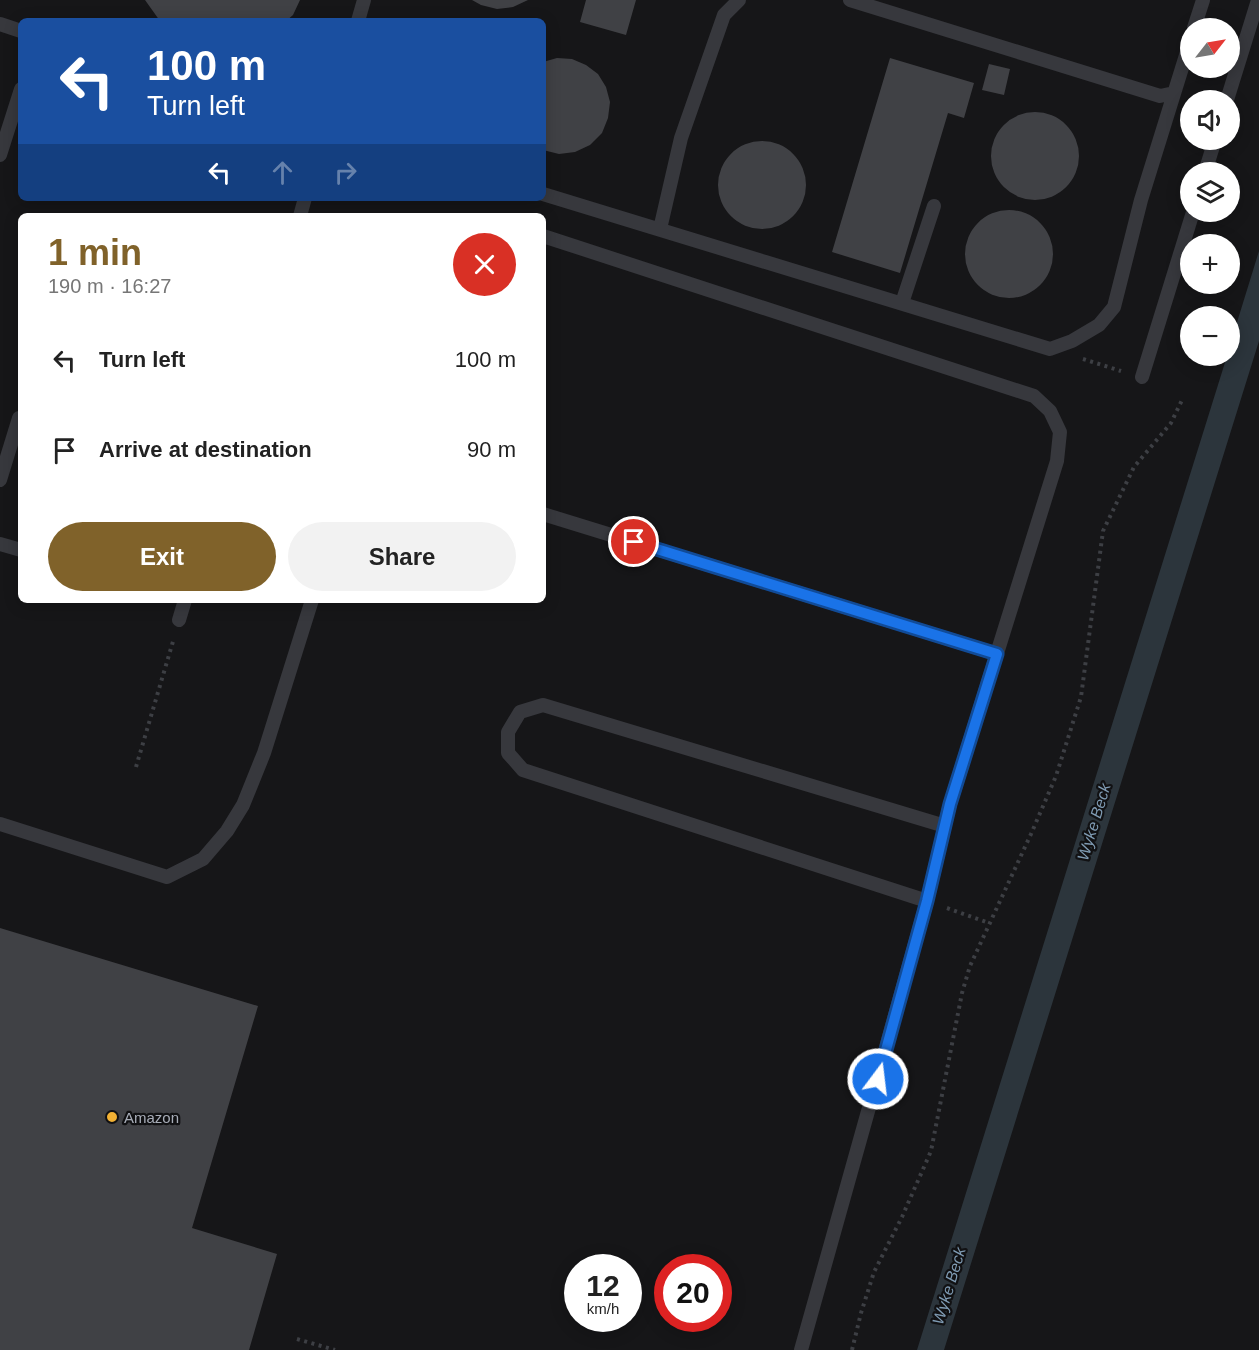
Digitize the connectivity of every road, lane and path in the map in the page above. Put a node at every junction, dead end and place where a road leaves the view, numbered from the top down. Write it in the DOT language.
graph roads {
  1 [pos="364,0"];
  2 [pos="739,0"];
  3 [pos="850,0"];
  4 [pos="1203,0"];
  5 [pos="1258,0"];
  6 [pos="359,18"];
  7 [pos="1197,18"];
  8 [pos="0,24"];
  9 [pos="18,30"];
  10 [pos="1180,74"];
  11 [pos="1230,90"];
  12 [pos="1174,93"];
  13 [pos="18,98"];
  14 [pos="0,155"];
  15 [pos="546,195"];
  16 [pos="934,206"];
  17 [pos="1190,222"];
  18 [pos="660,230"];
  19 [pos="546,237"];
  20 [pos="902,303"];
  21 [pos="1050,349"];
  22 [pos="1142,377"];
  23 [pos="1183,398"];
  24 [pos="18,421"];
  25 [pos="0,480"];
  26 [pos="546,515"];
  27 [pos="0,544"];
  28 [pos="18,549"];
  29 [pos="183,603"];
  30 [pos="311,603"];
  31 [pos="179,620"];
  32 [pos="997,654"];
  33 [pos="136,767"];
  34 [pos="0,824"];
  35 [pos="945,826"];
  36 [pos="927,901"];
  37 [pos="989,923"];
  38 [pos="297,1339"];
  39 [pos="335,1350"];
  40 [pos="801,1350"];
  41 [pos="852,1350"];
  1 -- 6 [label="lane"];
  2 -- 18 [label="lane"];
  3 -- 12 [label="lane"];
  4 -- 7 [label="lane"];
  5 -- 11 [label="lane"];
  8 -- 9 [label="lane"];
  10 -- 12 [label="lane"];
  12 -- 21 [label="lane"];
  13 -- 14 [label="lane"];
  15 -- 18 [label="lane"];
  16 -- 20 [label="lane"];
  17 -- 22 [label="lane"];
  18 -- 20 [label="lane"];
  19 -- 32 [label="lane"];
  20 -- 21 [label="lane"];
  21 -- 22 [label="path"];
  23 -- 37 [label="path"];
  24 -- 25 [label="lane"];
  26 -- 32 [label="lane"];
  27 -- 28 [label="lane"];
  29 -- 31 [label="lane"];
  30 -- 34 [label="lane"];
  31 -- 33 [label="path"];
  32 -- 35 [label="lane"];
  35 -- 36 [label="lane"];
  35 -- 36 [label="lane"];
  36 -- 37 [label="path"];
  36 -- 40 [label="lane"];
  37 -- 41 [label="path"];
  38 -- 39 [label="path"];
}
